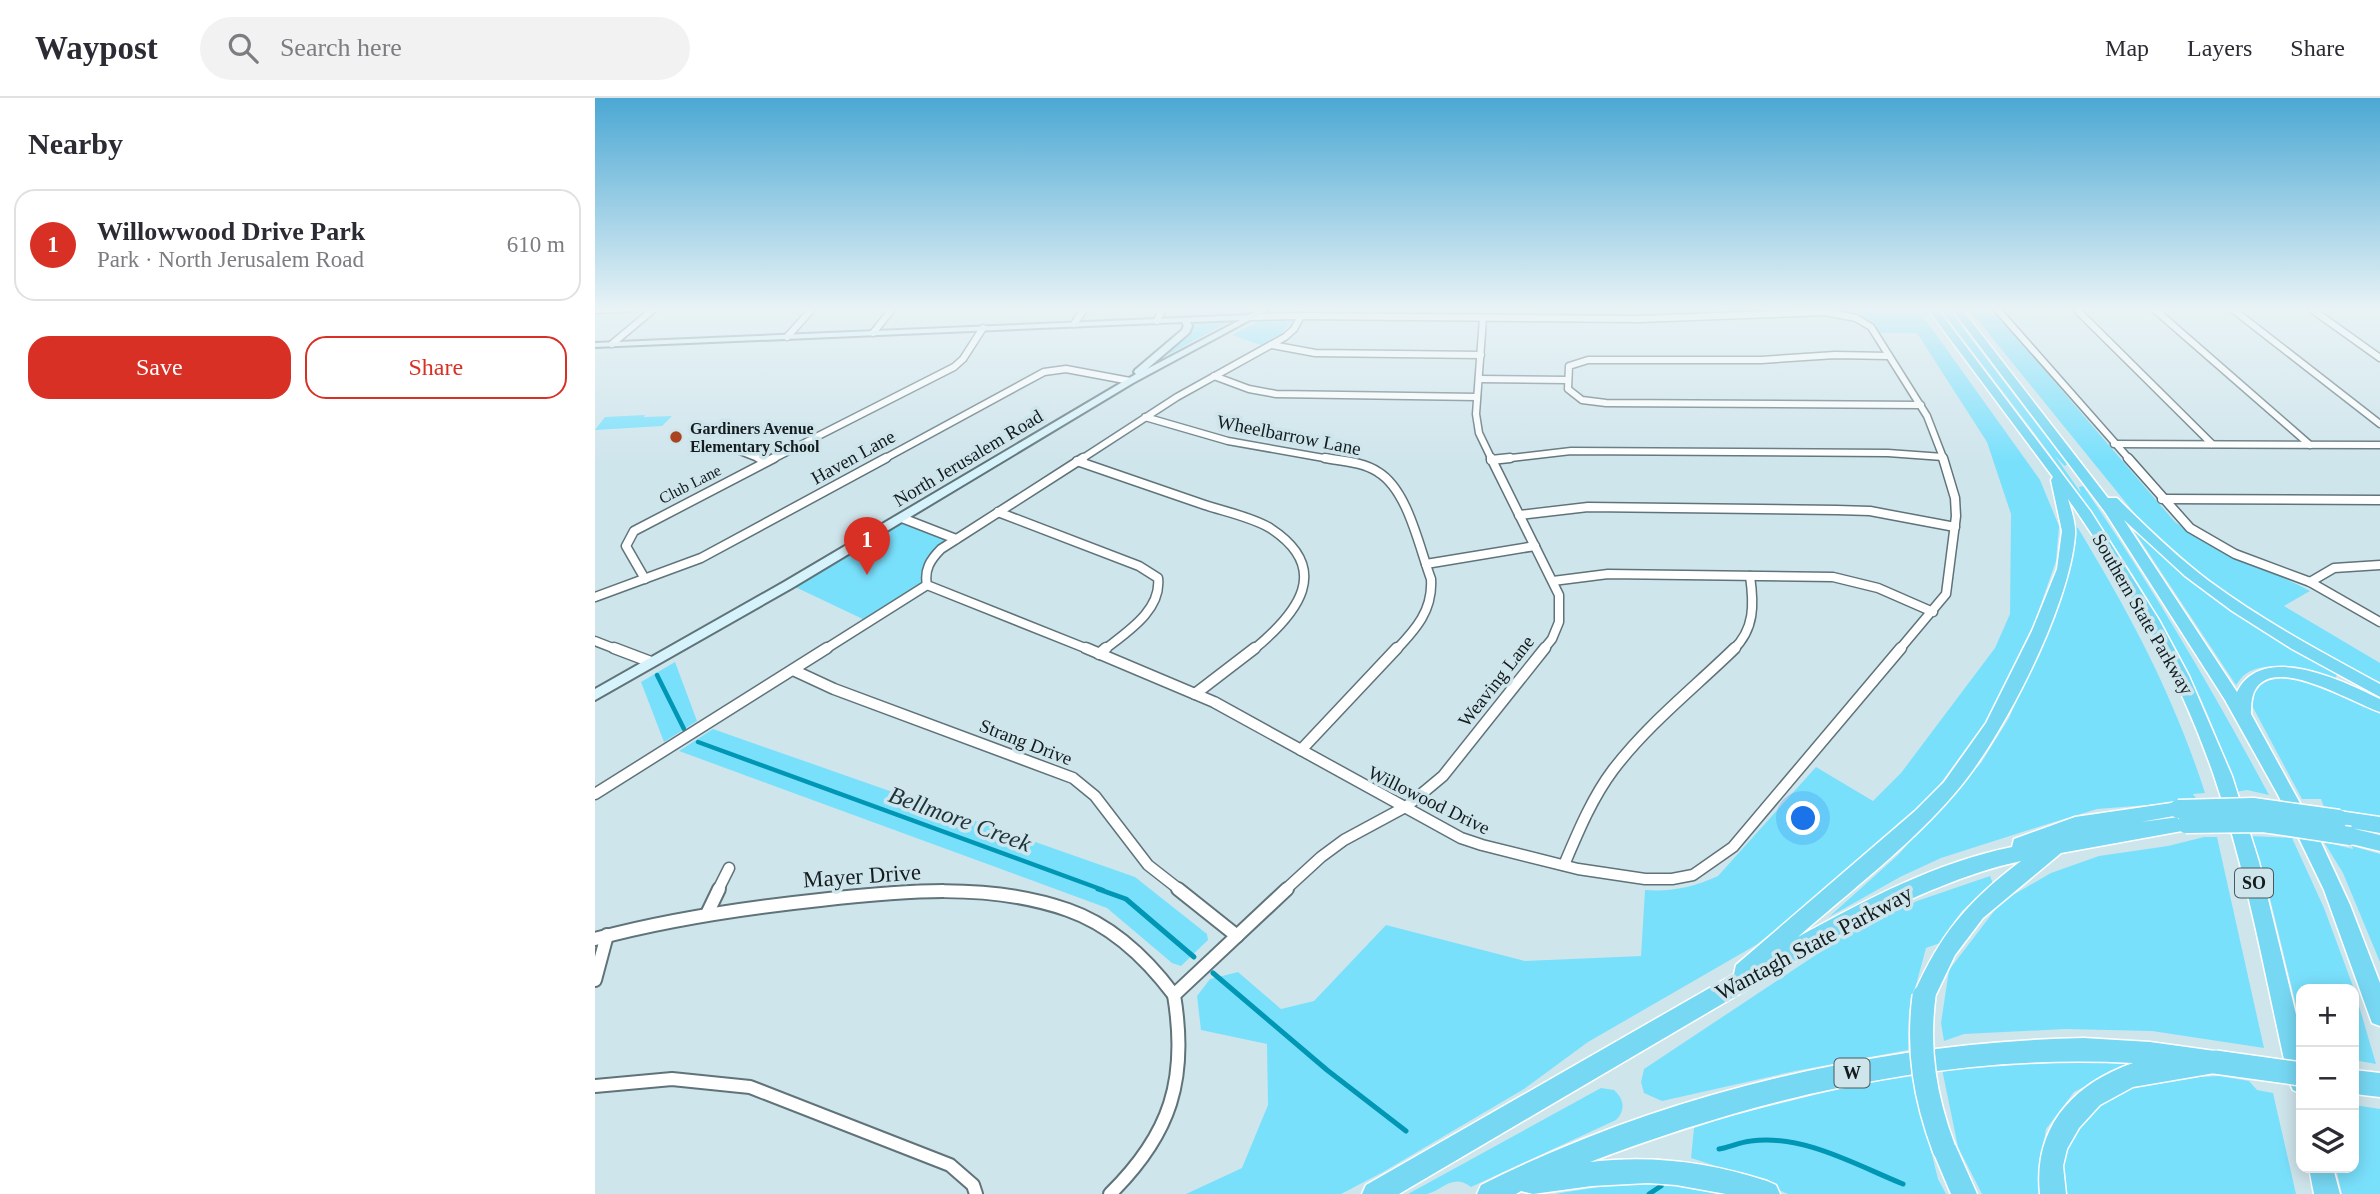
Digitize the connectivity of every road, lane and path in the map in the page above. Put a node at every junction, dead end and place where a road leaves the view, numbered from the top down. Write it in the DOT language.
graph roads {
  1 [pos="963,359"];
  2 [pos="1151,359"];
  3 [pos="1171,359"];
  4 [pos="1246,359"];
  5 [pos="1481,359"];
  6 [pos="1774,359"];
  7 [pos="1891,359"];
  8 [pos="1970,359"];
  9 [pos="1995,359"];
  10 [pos="2041,359"];
  11 [pos="2126,359"];
  12 [pos="2212,359"];
  13 [pos="2297,359"];
  14 [pos="1214,376"];
  15 [pos="1479,379"];
  16 [pos="1567,380"];
  17 [pos="1130,381"];
  18 [pos="1477,397"];
  19 [pos="1920,405"];
  20 [pos="1145,416"];
  21 [pos="2380,424"];
  22 [pos="2114,443"];
  23 [pos="2212,444"];
  24 [pos="2310,445"];
  25 [pos="2380,445"];
  26 [pos="735,449"];
  27 [pos="1943,457"];
  28 [pos="1491,460"];
  29 [pos="767,461"];
  30 [pos="1077,461"];
  31 [pos="2053,468"];
  32 [pos="2084,474"];
  33 [pos="2162,499"];
  34 [pos="2380,500"];
  35 [pos="998,512"];
  36 [pos="1519,515"];
  37 [pos="902,518"];
  38 [pos="1955,527"];
  39 [pos="956,539"];
  40 [pos="1535,547"];
  41 [pos="1426,564"];
  42 [pos="2380,565"];
  43 [pos="1750,576"];
  44 [pos="645,579"];
  45 [pos="1553,581"];
  46 [pos="2310,582"];
  47 [pos="927,585"];
  48 [pos="595,597"];
  49 [pos="1933,612"];
  50 [pos="2380,622"];
  51 [pos="595,642"];
  52 [pos="1099,654"];
  53 [pos="651,662"];
  54 [pos="793,670"];
  55 [pos="2380,691"];
  56 [pos="1195,694"];
  57 [pos="595,695"];
  58 [pos="2380,706"];
  59 [pos="2242,717"];
  60 [pos="1301,750"];
  61 [pos="595,794"];
  62 [pos="1407,806"];
  63 [pos="2182,816"];
  64 [pos="2380,825"];
  65 [pos="2345,827"];
  66 [pos="2380,843"];
  67 [pos="2061,844"];
  68 [pos="1983,861"];
  69 [pos="1564,865"];
  70 [pos="729,868"];
  71 [pos="707,914"];
  72 [pos="1237,936"];
  73 [pos="601,937"];
  74 [pos="595,980"];
  75 [pos="1724,990"];
  76 [pos="1174,995"];
  77 [pos="2380,1014"];
  78 [pos="2215,1062"];
  79 [pos="2296,1062"];
  80 [pos="2296,1073"];
  81 [pos="2359,1083"];
  82 [pos="2380,1085"];
  83 [pos="595,1086"];
  84 [pos="2322,1173"];
  85 [pos="1498,1190"];
  86 [pos="976,1194"];
  87 [pos="1110,1194"];
  88 [pos="1375,1194"];
  89 [pos="1767,1194"];
  90 [pos="1964,1194"];
  91 [pos="2053,1194"];
  92 [pos="2327,1194"];
  1 -- 29 [label="street, Club Lane"];
  2 -- 17 [label="main road"];
  3 -- 17 [label="main road, North Jerusalem Road"];
  4 -- 14 [label="street"];
  5 -- 15 [label="street, Weaving Lane"];
  6 -- 16 [label="street"];
  7 -- 19 [label="street, Willowood Drive"];
  8 -- 31 [label="highway, Southern State Parkway / SO"];
  9 -- 32 [label="highway, Southern State Parkway"];
  10 -- 22 [label="street"];
  11 -- 23 [label="street"];
  12 -- 24 [label="street"];
  13 -- 21 [label="street"];
  14 -- 18 [label="street"];
  14 -- 20 [label="street"];
  15 -- 16 [label="street"];
  15 -- 18 [label="street, Weaving Lane"];
  16 -- 19 [label="street"];
  17 -- 37 [label="main road, North Jerusalem Road"];
  17 -- 44 [label="street, Haven Lane"];
  18 -- 28 [label="street, Weaving Lane"];
  19 -- 27 [label="street, Willowood Drive"];
  20 -- 30 [label="street"];
  20 -- 41 [label="street, Wheelbarrow Lane"];
  22 -- 23 [label="street"];
  22 -- 33 [label="street"];
  23 -- 24 [label="street"];
  24 -- 25 [label="street"];
  26 -- 29 [label="street"];
  27 -- 28 [label="street"];
  27 -- 38 [label="street, Willowood Drive"];
  28 -- 36 [label="street, Weaving Lane"];
  29 -- 44 [label="street, Club Lane"];
  30 -- 35 [label="street"];
  30 -- 56 [label="street"];
  31 -- 75 [label="highway"];
  31 -- 79 [label="highway, Southern State Parkway / SO"];
  32 -- 55 [label="highway"];
  32 -- 59 [label="highway, Southern State Parkway"];
  33 -- 34 [label="street"];
  33 -- 46 [label="street"];
  35 -- 39 [label="street"];
  35 -- 52 [label="street"];
  36 -- 38 [label="street"];
  36 -- 40 [label="street, Weaving Lane"];
  37 -- 39 [label="street"];
  37 -- 53 [label="main road, North Jerusalem Road"];
  38 -- 49 [label="street, Willowood Drive"];
  39 -- 47 [label="street"];
  40 -- 41 [label="street"];
  40 -- 45 [label="street, Weaving Lane"];
  41 -- 60 [label="street, Wheelbarrow Lane"];
  42 -- 46 [label="street"];
  43 -- 45 [label="street"];
  43 -- 49 [label="street"];
  43 -- 69 [label="street"];
  44 -- 48 [label="street, Haven Lane"];
  45 -- 62 [label="street, Weaving Lane"];
  46 -- 50 [label="street"];
  47 -- 52 [label="street, Willowood Drive"];
  47 -- 54 [label="street"];
  49 -- 69 [label="street, Willowood Drive"];
  51 -- 53 [label="street"];
  52 -- 56 [label="street, Willowood Drive"];
  53 -- 57 [label="main road, North Jerusalem Road"];
  54 -- 61 [label="street"];
  54 -- 72 [label="street, Strang Drive"];
  56 -- 60 [label="street, Willowood Drive"];
  58 -- 59 [label="highway"];
  59 -- 77 [label="highway, Southern State Parkway"];
  60 -- 62 [label="street, Willowood Drive"];
  62 -- 69 [label="street, Willowood Drive"];
  62 -- 72 [label="street, Weaving Lane"];
  63 -- 65 [label="highway, Wantagh State Parkway, bridge"];
  63 -- 67 [label="highway, Wantagh State Parkway"];
  63 -- 68 [label="highway"];
  64 -- 65 [label="highway"];
  65 -- 66 [label="highway, Wantagh State Parkway"];
  67 -- 68 [label="highway, Wantagh State Parkway"];
  67 -- 90 [label="highway, bridge"];
  68 -- 75 [label="highway, Wantagh State Parkway"];
  70 -- 71 [label="street"];
  71 -- 73 [label="street, Mayer Drive"];
  71 -- 76 [label="street, Mayer Drive"];
  72 -- 76 [label="street, Weaving Lane"];
  73 -- 74 [label="street"];
  75 -- 88 [label="highway, Wantagh State Parkway"];
  76 -- 87 [label="street"];
  78 -- 80 [label="highway, W, bridge"];
  78 -- 85 [label="highway, W"];
  78 -- 91 [label="highway"];
  81 -- 82 [label="highway"];
  83 -- 86 [label="street"];
  84 -- 92 [label="highway"];
  85 -- 89 [label="highway"];
}
